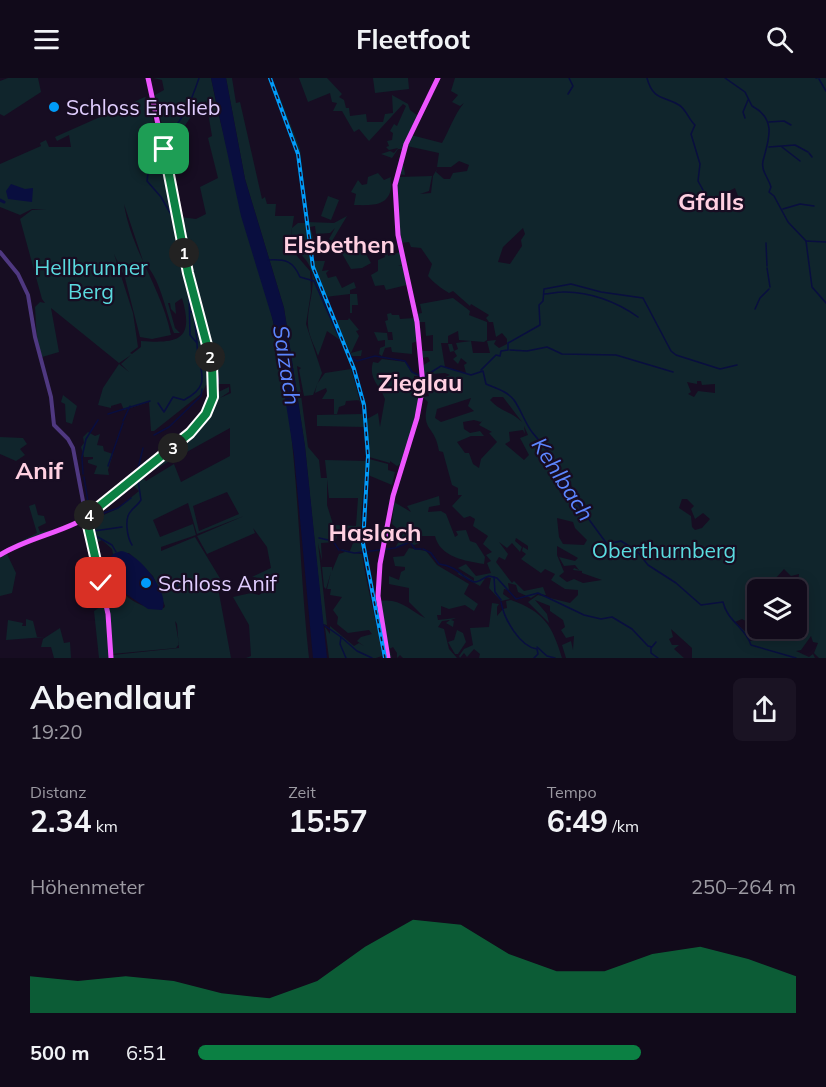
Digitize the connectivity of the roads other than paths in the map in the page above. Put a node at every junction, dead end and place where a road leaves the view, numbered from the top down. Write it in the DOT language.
graph roads {
  1 [pos="149,78"];
  2 [pos="438,78"];
  3 [pos="0,252"];
  4 [pos="86,517"];
  5 [pos="0,555"];
  6 [pos="111,658"];
  7 [pos="388,658"];
  1 -- 4 [label="main road"];
  2 -- 7 [label="main road"];
  3 -- 4 [label="street"];
  4 -- 5 [label="main road"];
  4 -- 6 [label="main road"];
}
